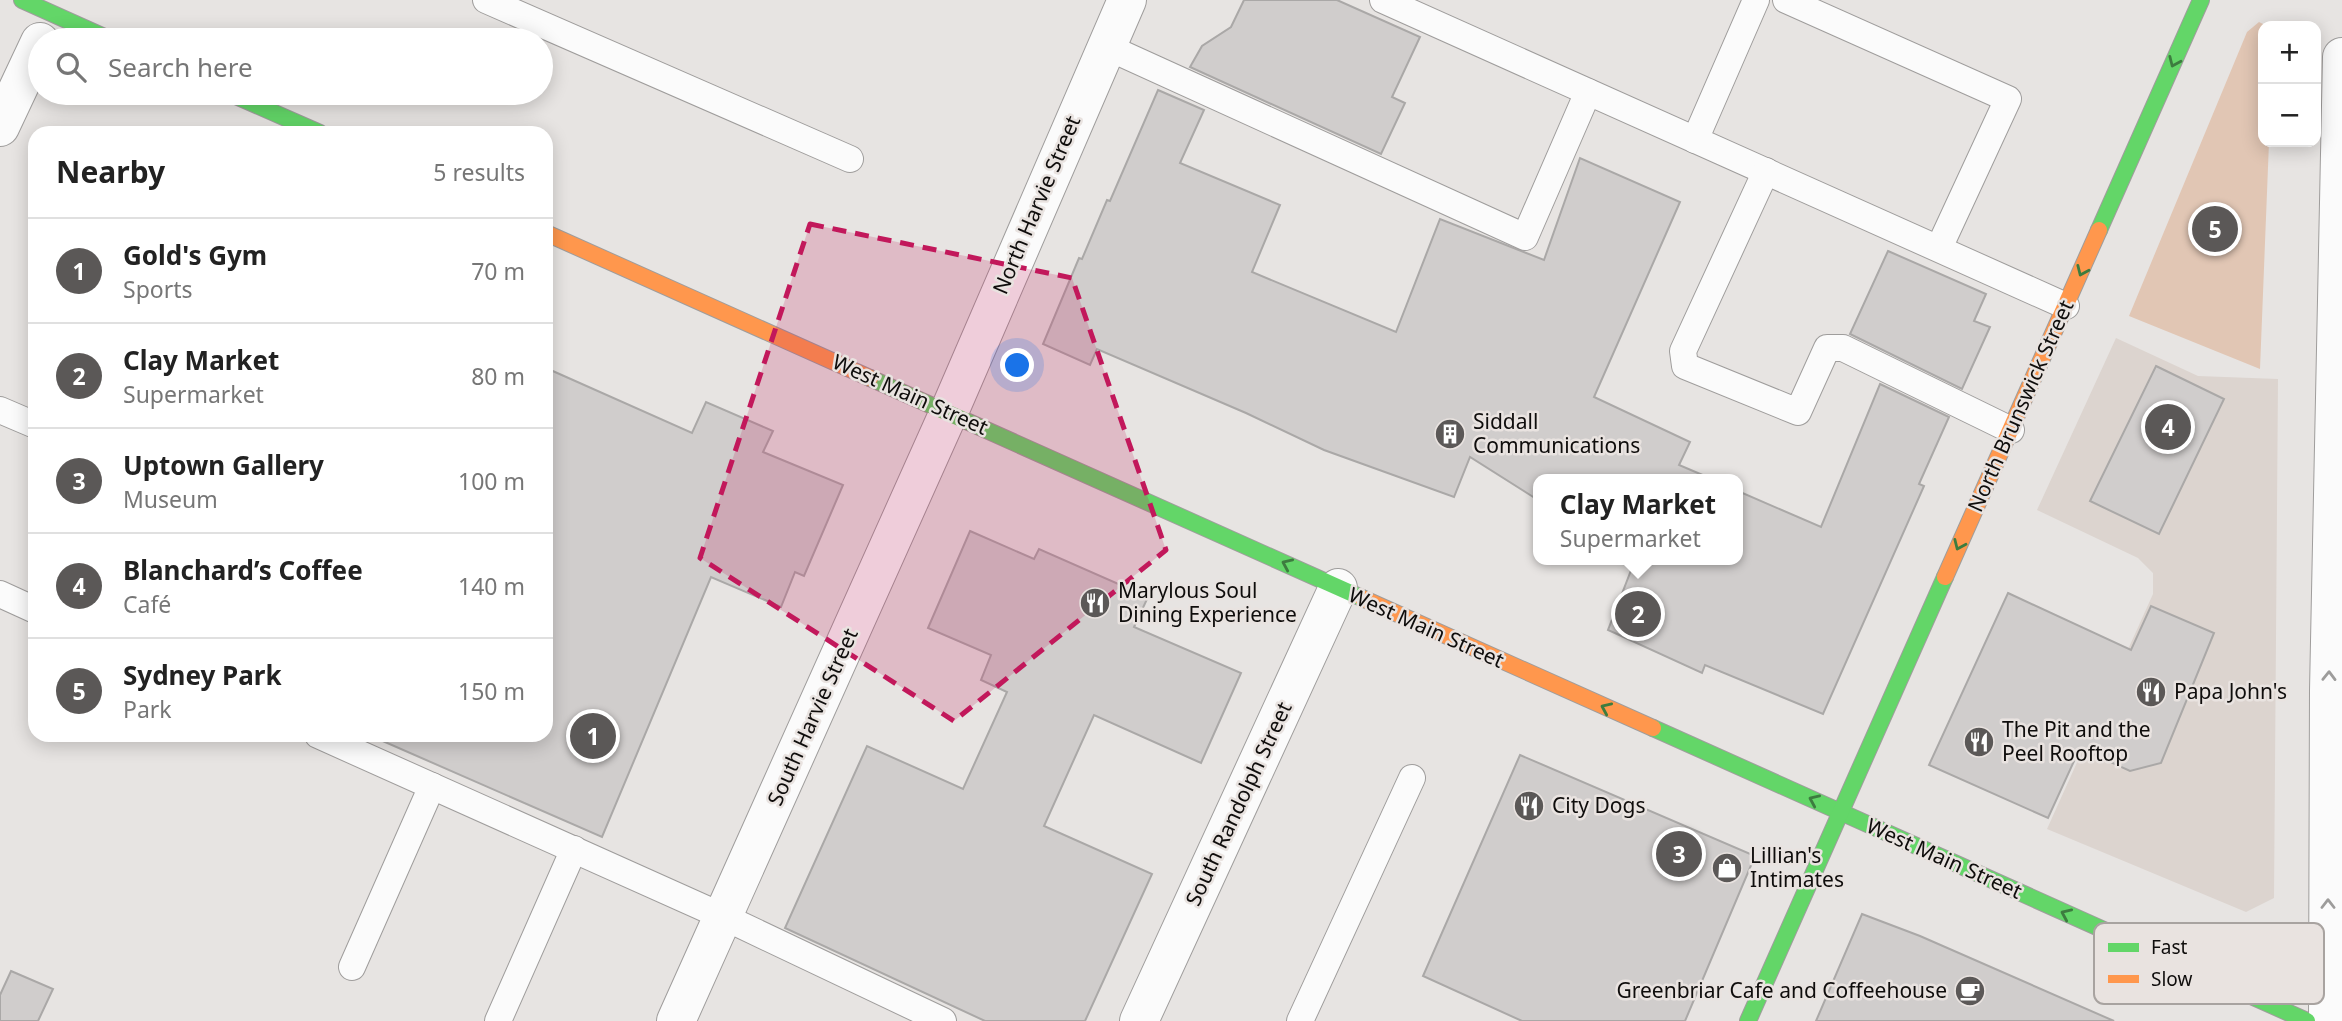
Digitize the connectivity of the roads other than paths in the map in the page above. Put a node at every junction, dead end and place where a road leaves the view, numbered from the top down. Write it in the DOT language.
graph roads {
  1 [pos="486,0"];
  2 [pos="1127,0"];
  3 [pos="1383,0"];
  4 [pos="1756,0"];
  5 [pos="1786,0"];
  6 [pos="2201,0"];
  7 [pos="43,19"];
  8 [pos="72,28"];
  9 [pos="550,28"];
  10 [pos="553,29"];
  11 [pos="1105,46"];
  12 [pos="28,57"];
  13 [pos="2342,57"];
  14 [pos="1588,92"];
  15 [pos="256,105"];
  16 [pos="304,126"];
  17 [pos="0,127"];
  18 [pos="1695,140"];
  19 [pos="850,159"];
  20 [pos="1766,171"];
  21 [pos="553,236"];
  22 [pos="1939,248"];
  23 [pos="2066,306"];
  24 [pos="0,410"];
  25 [pos="949,412"];
  26 [pos="28,422"];
  27 [pos="2011,430"];
  28 [pos="2338,442"];
  29 [pos="1338,588"];
  30 [pos="0,594"];
  31 [pos="28,607"];
  32 [pos="334,742"];
  33 [pos="1412,778"];
  34 [pos="432,786"];
  35 [pos="1840,812"];
  36 [pos="574,849"];
  37 [pos="724,917"];
  38 [pos="2094,926"];
  39 [pos="352,967"];
  40 [pos="2269,1004"];
  41 [pos="498,1021"];
  42 [pos="676,1021"];
  43 [pos="943,1021"];
  44 [pos="1139,1021"];
  45 [pos="1300,1021"];
  46 [pos="1748,1021"];
  47 [pos="2307,1021"];
  48 [pos="2328,1021"];
  1 -- 9 [label="lane"];
  2 -- 11 [label="street, North Harvie Street"];
  3 -- 14 [label="lane"];
  4 -- 18 [label="lane"];
  5 -- 22 [label="lane"];
  6 -- 23 [label="main road, North Brunswick Street, one-way"];
  7 -- 8 [label="main road"];
  10 -- 19 [label="lane"];
  11 -- 14 [label="lane"];
  11 -- 25 [label="street, North Harvie Street"];
  12 -- 17 [label="street"];
  13 -- 28 [label="street"];
  14 -- 18 [label="lane"];
  15 -- 16 [label="main road"];
  18 -- 20 [label="lane"];
  20 -- 22 [label="lane"];
  20 -- 27 [label="lane"];
  21 -- 25 [label="main road, West Main Street"];
  22 -- 23 [label="lane"];
  23 -- 27 [label="main road, North Brunswick Street"];
  24 -- 26 [label="lane"];
  29 -- 25 [label="main road, West Main Street, one-way"];
  25 -- 37 [label="street, South Harvie Street"];
  27 -- 35 [label="main road, North Brunswick Street, one-way"];
  48 -- 28 [label="street, one-way"];
  35 -- 29 [label="main road, West Main Street, one-way"];
  29 -- 44 [label="street, South Randolph Street"];
  30 -- 31 [label="lane"];
  32 -- 34 [label="lane"];
  33 -- 45 [label="lane"];
  34 -- 36 [label="lane"];
  34 -- 39 [label="lane"];
  38 -- 35 [label="main road, West Main Street, one-way"];
  35 -- 46 [label="main road, North Brunswick Street"];
  36 -- 37 [label="lane"];
  36 -- 41 [label="lane"];
  37 -- 42 [label="street, South Harvie Street"];
  37 -- 43 [label="lane"];
  47 -- 40 [label="main road, West Main Street, one-way"];
}
